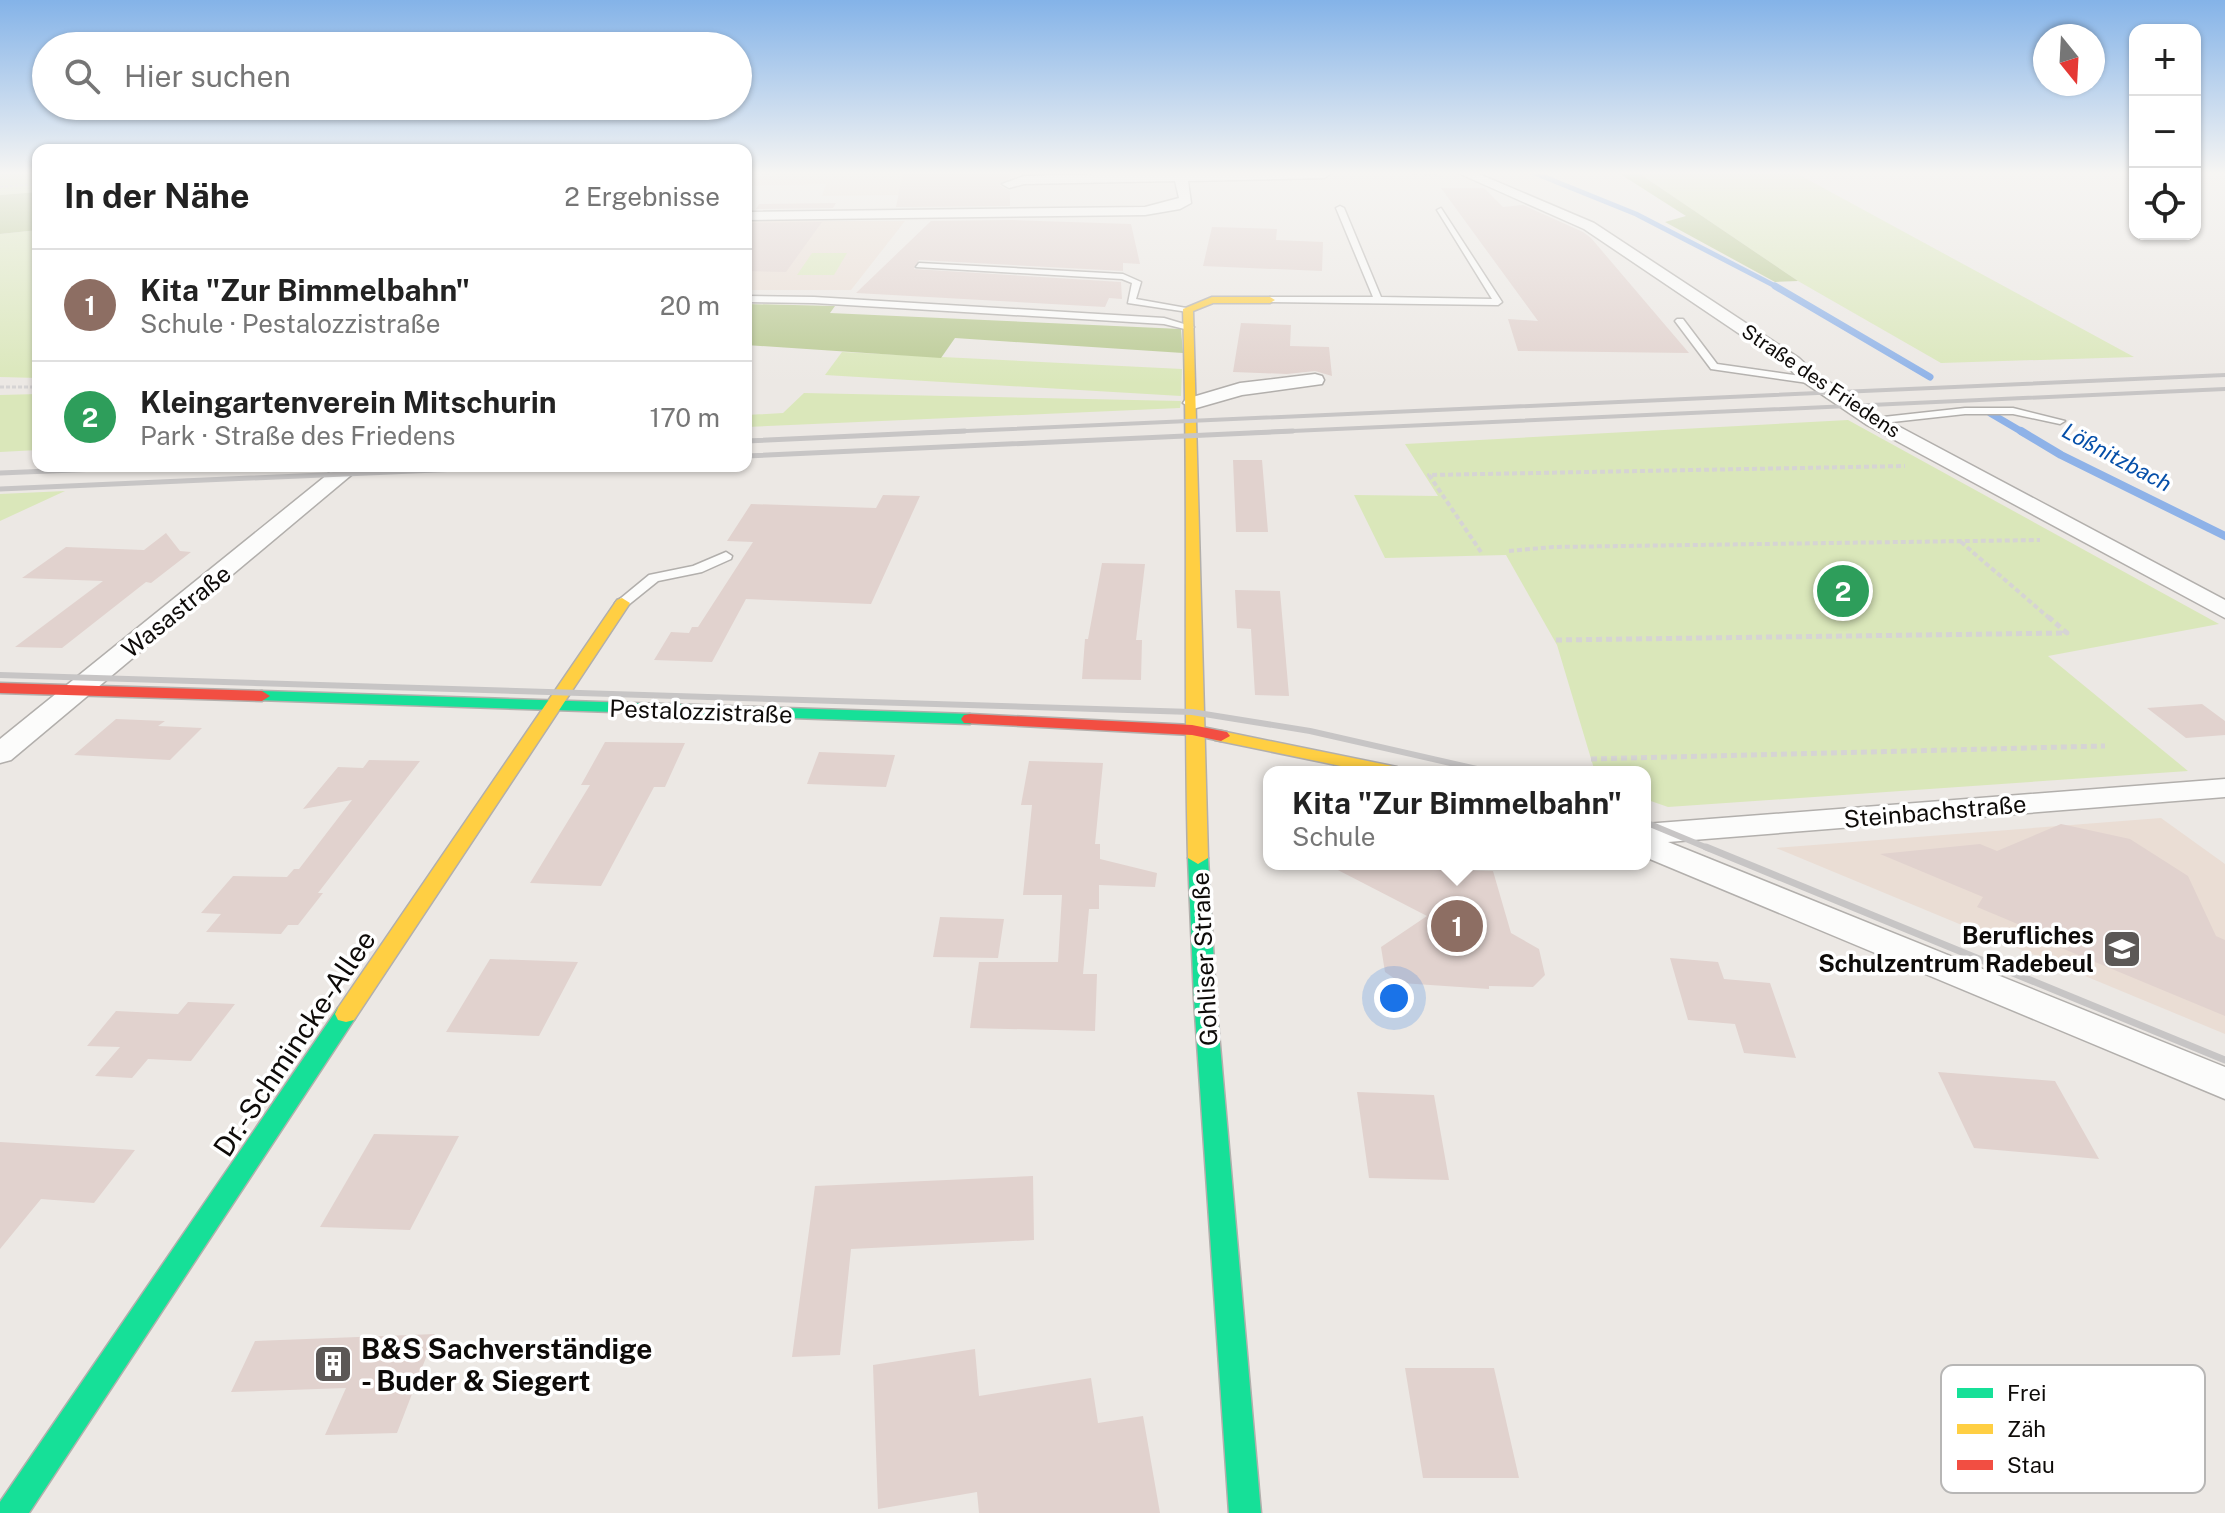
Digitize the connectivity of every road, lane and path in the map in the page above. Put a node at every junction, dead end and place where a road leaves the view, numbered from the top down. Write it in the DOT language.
graph roads {
  1 [pos="1354,243"];
  2 [pos="1461,243"];
  3 [pos="1614,243"];
  4 [pos="919,265"];
  5 [pos="752,299"];
  6 [pos="1270,300"];
  7 [pos="1378,300"];
  8 [pos="1189,318"];
  9 [pos="1680,321"];
  10 [pos="1315,380"];
  11 [pos="1815,381"];
  12 [pos="0,387"];
  13 [pos="32,387"];
  14 [pos="1193,403"];
  15 [pos="1874,421"];
  16 [pos="2060,421"];
  17 [pos="1913,466"];
  18 [pos="344,472"];
  19 [pos="2049,540"];
  20 [pos="1960,541"];
  21 [pos="1509,551"];
  22 [pos="1481,552"];
  23 [pos="726,556"];
  24 [pos="622,603"];
  25 [pos="2225,610"];
  26 [pos="1556,640"];
  27 [pos="0,688"];
  28 [pos="78,690"];
  29 [pos="553,707"];
  30 [pos="1192,730"];
  31 [pos="2105,746"];
  32 [pos="0,754"];
  33 [pos="1591,759"];
  34 [pos="1368,766"];
  35 [pos="2225,788"];
  36 [pos="1651,834"];
  37 [pos="1651,847"];
  38 [pos="2225,1084"];
  39 [pos="11,1513"];
  40 [pos="1245,1513"];
  1 -- 7 [label="lane"];
  2 -- 7 [label="lane"];
  3 -- 11 [label="street, Straße des Friedens"];
  4 -- 8 [label="lane"];
  5 -- 8 [label="lane"];
  6 -- 7 [label="lane"];
  6 -- 8 [label="street"];
  8 -- 14 [label="street, Gohliser Straße"];
  9 -- 11 [label="lane"];
  10 -- 14 [label="street"];
  11 -- 15 [label="street, Straße des Friedens"];
  12 -- 13 [label="path"];
  14 -- 30 [label="street, Gohliser Straße"];
  15 -- 16 [label="lane"];
  15 -- 25 [label="street, Straße des Friedens"];
  17 -- 22 [label="path"];
  18 -- 28 [label="street, Wasastraße"];
  19 -- 20 [label="path"];
  20 -- 21 [label="path"];
  20 -- 26 [label="path"];
  23 -- 24 [label="lane"];
  24 -- 29 [label="street, Dr.-Schmincke-Allee"];
  27 -- 28 [label="street, Pestalozzistraße"];
  28 -- 29 [label="street, Pestalozzistraße"];
  28 -- 32 [label="street, Wasastraße"];
  29 -- 30 [label="street, Pestalozzistraße"];
  29 -- 39 [label="street, Dr.-Schmincke-Allee"];
  30 -- 34 [label="street, Pestalozzistraße"];
  30 -- 40 [label="street, Gohliser Straße"];
  31 -- 33 [label="path"];
  35 -- 36 [label="street, Steinbachstraße"];
  37 -- 38 [label="street"];
}
